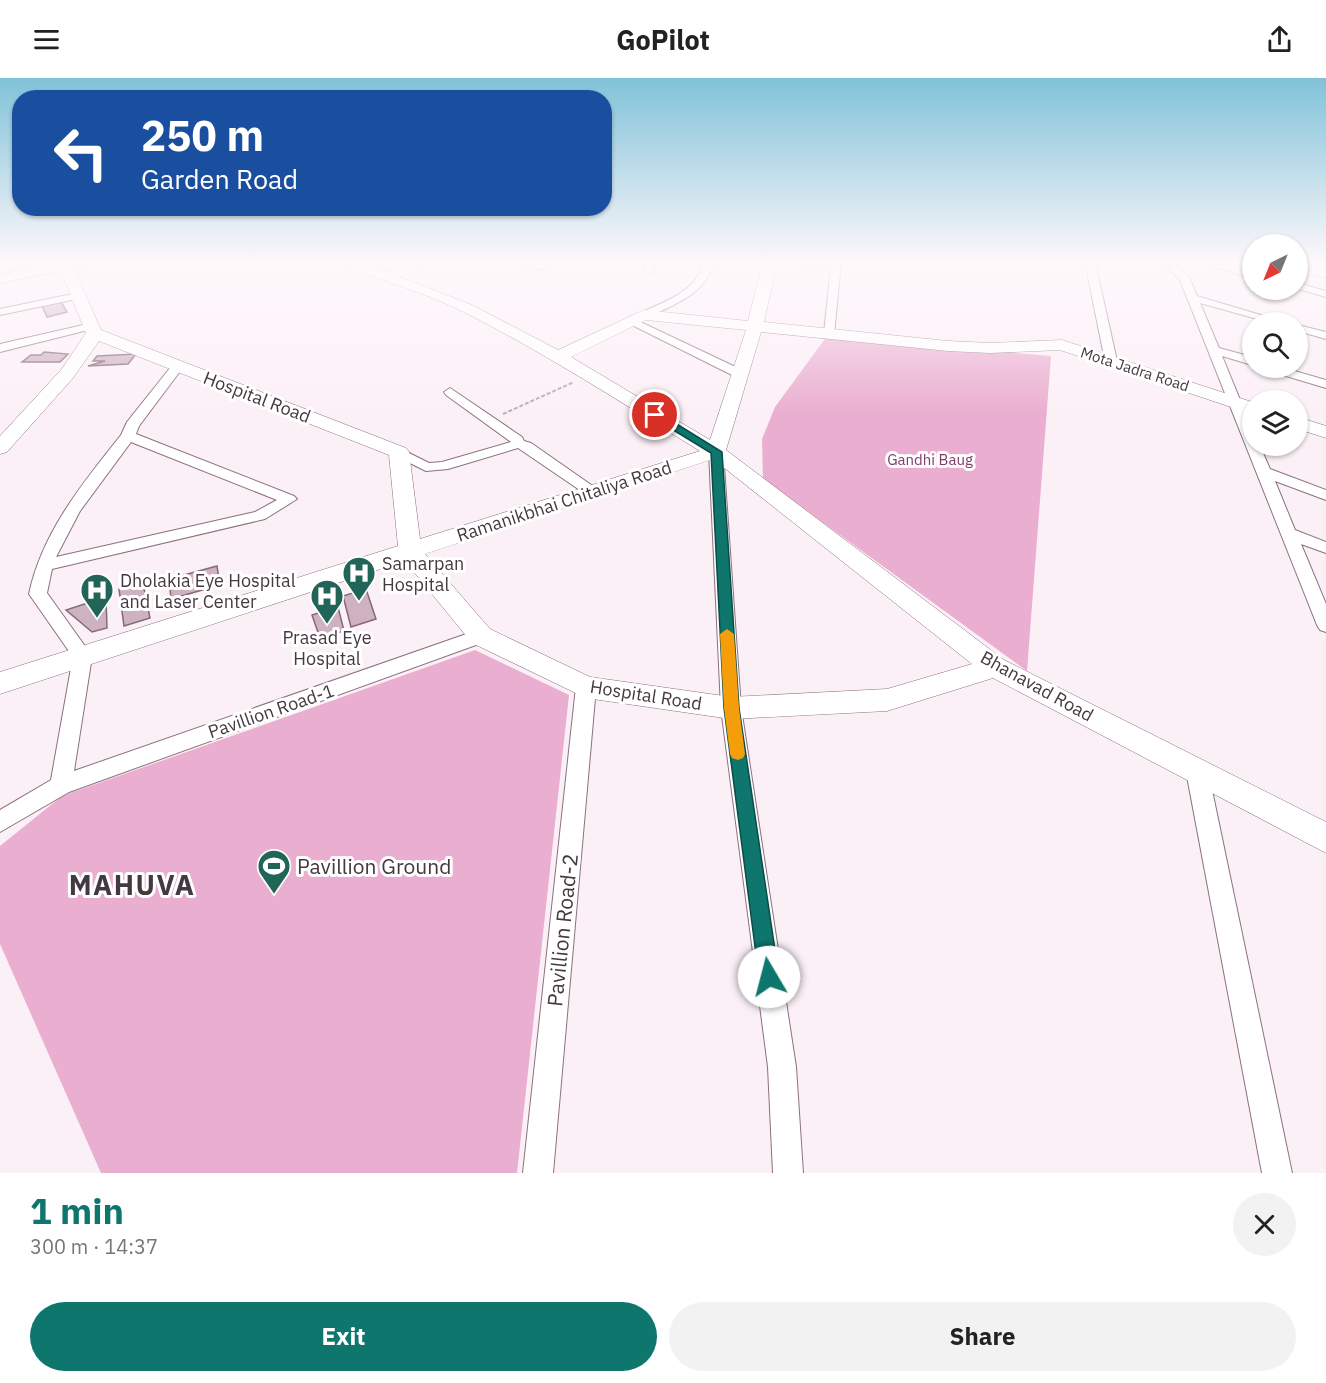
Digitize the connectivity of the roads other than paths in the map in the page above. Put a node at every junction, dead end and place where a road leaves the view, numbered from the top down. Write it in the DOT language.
graph roads {
  1 [pos="85,313"];
  2 [pos="476,313"];
  3 [pos="647,313"];
  4 [pos="758,313"];
  5 [pos="832,313"];
  6 [pos="1101,313"];
  7 [pos="1199,313"];
  8 [pos="638,318"];
  9 [pos="755,326"];
  10 [pos="93,329"];
  11 [pos="1308,331"];
  12 [pos="830,333"];
  13 [pos="1326,336"];
  14 [pos="0,348"];
  15 [pos="1214,350"];
  16 [pos="558,357"];
  17 [pos="1242,358"];
  18 [pos="1111,362"];
  19 [pos="178,366"];
  20 [pos="740,374"];
  21 [pos="1306,378"];
  22 [pos="1326,384"];
  23 [pos="450,393"];
  24 [pos="1236,402"];
  25 [pos="1242,404"];
  26 [pos="1242,417"];
  27 [pos="1308,426"];
  28 [pos="1326,432"];
  29 [pos="128,436"];
  30 [pos="518,444"];
  31 [pos="0,448"];
  32 [pos="399,452"];
  33 [pos="716,452"];
  34 [pos="1258,456"];
  35 [pos="1264,471"];
  36 [pos="592,492"];
  37 [pos="1326,495"];
  38 [pos="1289,533"];
  39 [pos="1326,548"];
  40 [pos="410,551"];
  41 [pos="46,565"];
  42 [pos="1326,625"];
  43 [pos="481,636"];
  44 [pos="83,656"];
  45 [pos="995,667"];
  46 [pos="0,683"];
  47 [pos="586,687"];
  48 [pos="731,708"];
  49 [pos="1197,771"];
  50 [pos="61,785"];
  51 [pos="0,822"];
  52 [pos="1326,838"];
  53 [pos="538,1173"];
  54 [pos="788,1173"];
  55 [pos="1277,1173"];
  1 -- 10 [label="main road"];
  2 -- 16 [label="main road, Bhanavad Road"];
  3 -- 8 [label="street"];
  4 -- 9 [label="main road"];
  5 -- 12 [label="street"];
  6 -- 18 [label="street"];
  7 -- 15 [label="street"];
  8 -- 9 [label="main road, Mota Jadra Road"];
  8 -- 16 [label="main road"];
  8 -- 20 [label="street"];
  9 -- 12 [label="main road, Mota Jadra Road"];
  9 -- 20 [label="main road"];
  10 -- 14 [label="street"];
  10 -- 19 [label="main road, Hospital Road"];
  10 -- 31 [label="main road"];
  11 -- 13 [label="street"];
  12 -- 18 [label="main road, Mota Jadra Road"];
  15 -- 17 [label="street"];
  15 -- 24 [label="street"];
  16 -- 33 [label="main road, Bhanavad Road"];
  18 -- 24 [label="main road, Mota Jadra Road"];
  19 -- 29 [label="street"];
  19 -- 32 [label="main road, Hospital Road"];
  20 -- 33 [label="main road"];
  21 -- 22 [label="street"];
  23 -- 30 [label="street"];
  24 -- 25 [label="main road, Mota Jadra Road"];
  24 -- 26 [label="street"];
  27 -- 28 [label="main road"];
  29 -- 41 [label="street"];
  29 -- 41 [label="street"];
  30 -- 32 [label="street"];
  30 -- 36 [label="street"];
  32 -- 40 [label="main road"];
  33 -- 36 [label="main road, Ramanikbhai Chitaliya Road"];
  33 -- 45 [label="main road, Bhanavad Road"];
  33 -- 48 [label="street"];
  34 -- 35 [label="street"];
  35 -- 37 [label="street"];
  35 -- 38 [label="street"];
  36 -- 40 [label="main road, Ramanikbhai Chitaliya Road"];
  38 -- 39 [label="street"];
  38 -- 42 [label="street"];
  40 -- 43 [label="main road, Hospital Road"];
  40 -- 44 [label="main road, Ramanikbhai Chitaliya Road"];
  41 -- 44 [label="street"];
  43 -- 47 [label="main road, Hospital Road"];
  43 -- 50 [label="street, Pavillion Road-1"];
  44 -- 46 [label="main road, Ramanikbhai Chitaliya Road"];
  44 -- 50 [label="street"];
  45 -- 48 [label="main road, Hospital Road"];
  45 -- 49 [label="main road, Bhanavad Road"];
  47 -- 48 [label="main road, Hospital Road"];
  47 -- 53 [label="street, Pavillion Road-2"];
  48 -- 54 [label="street"];
  49 -- 52 [label="main road, Bhanavad Road"];
  49 -- 55 [label="street"];
  50 -- 51 [label="street, Pavillion Road-1"];
}
